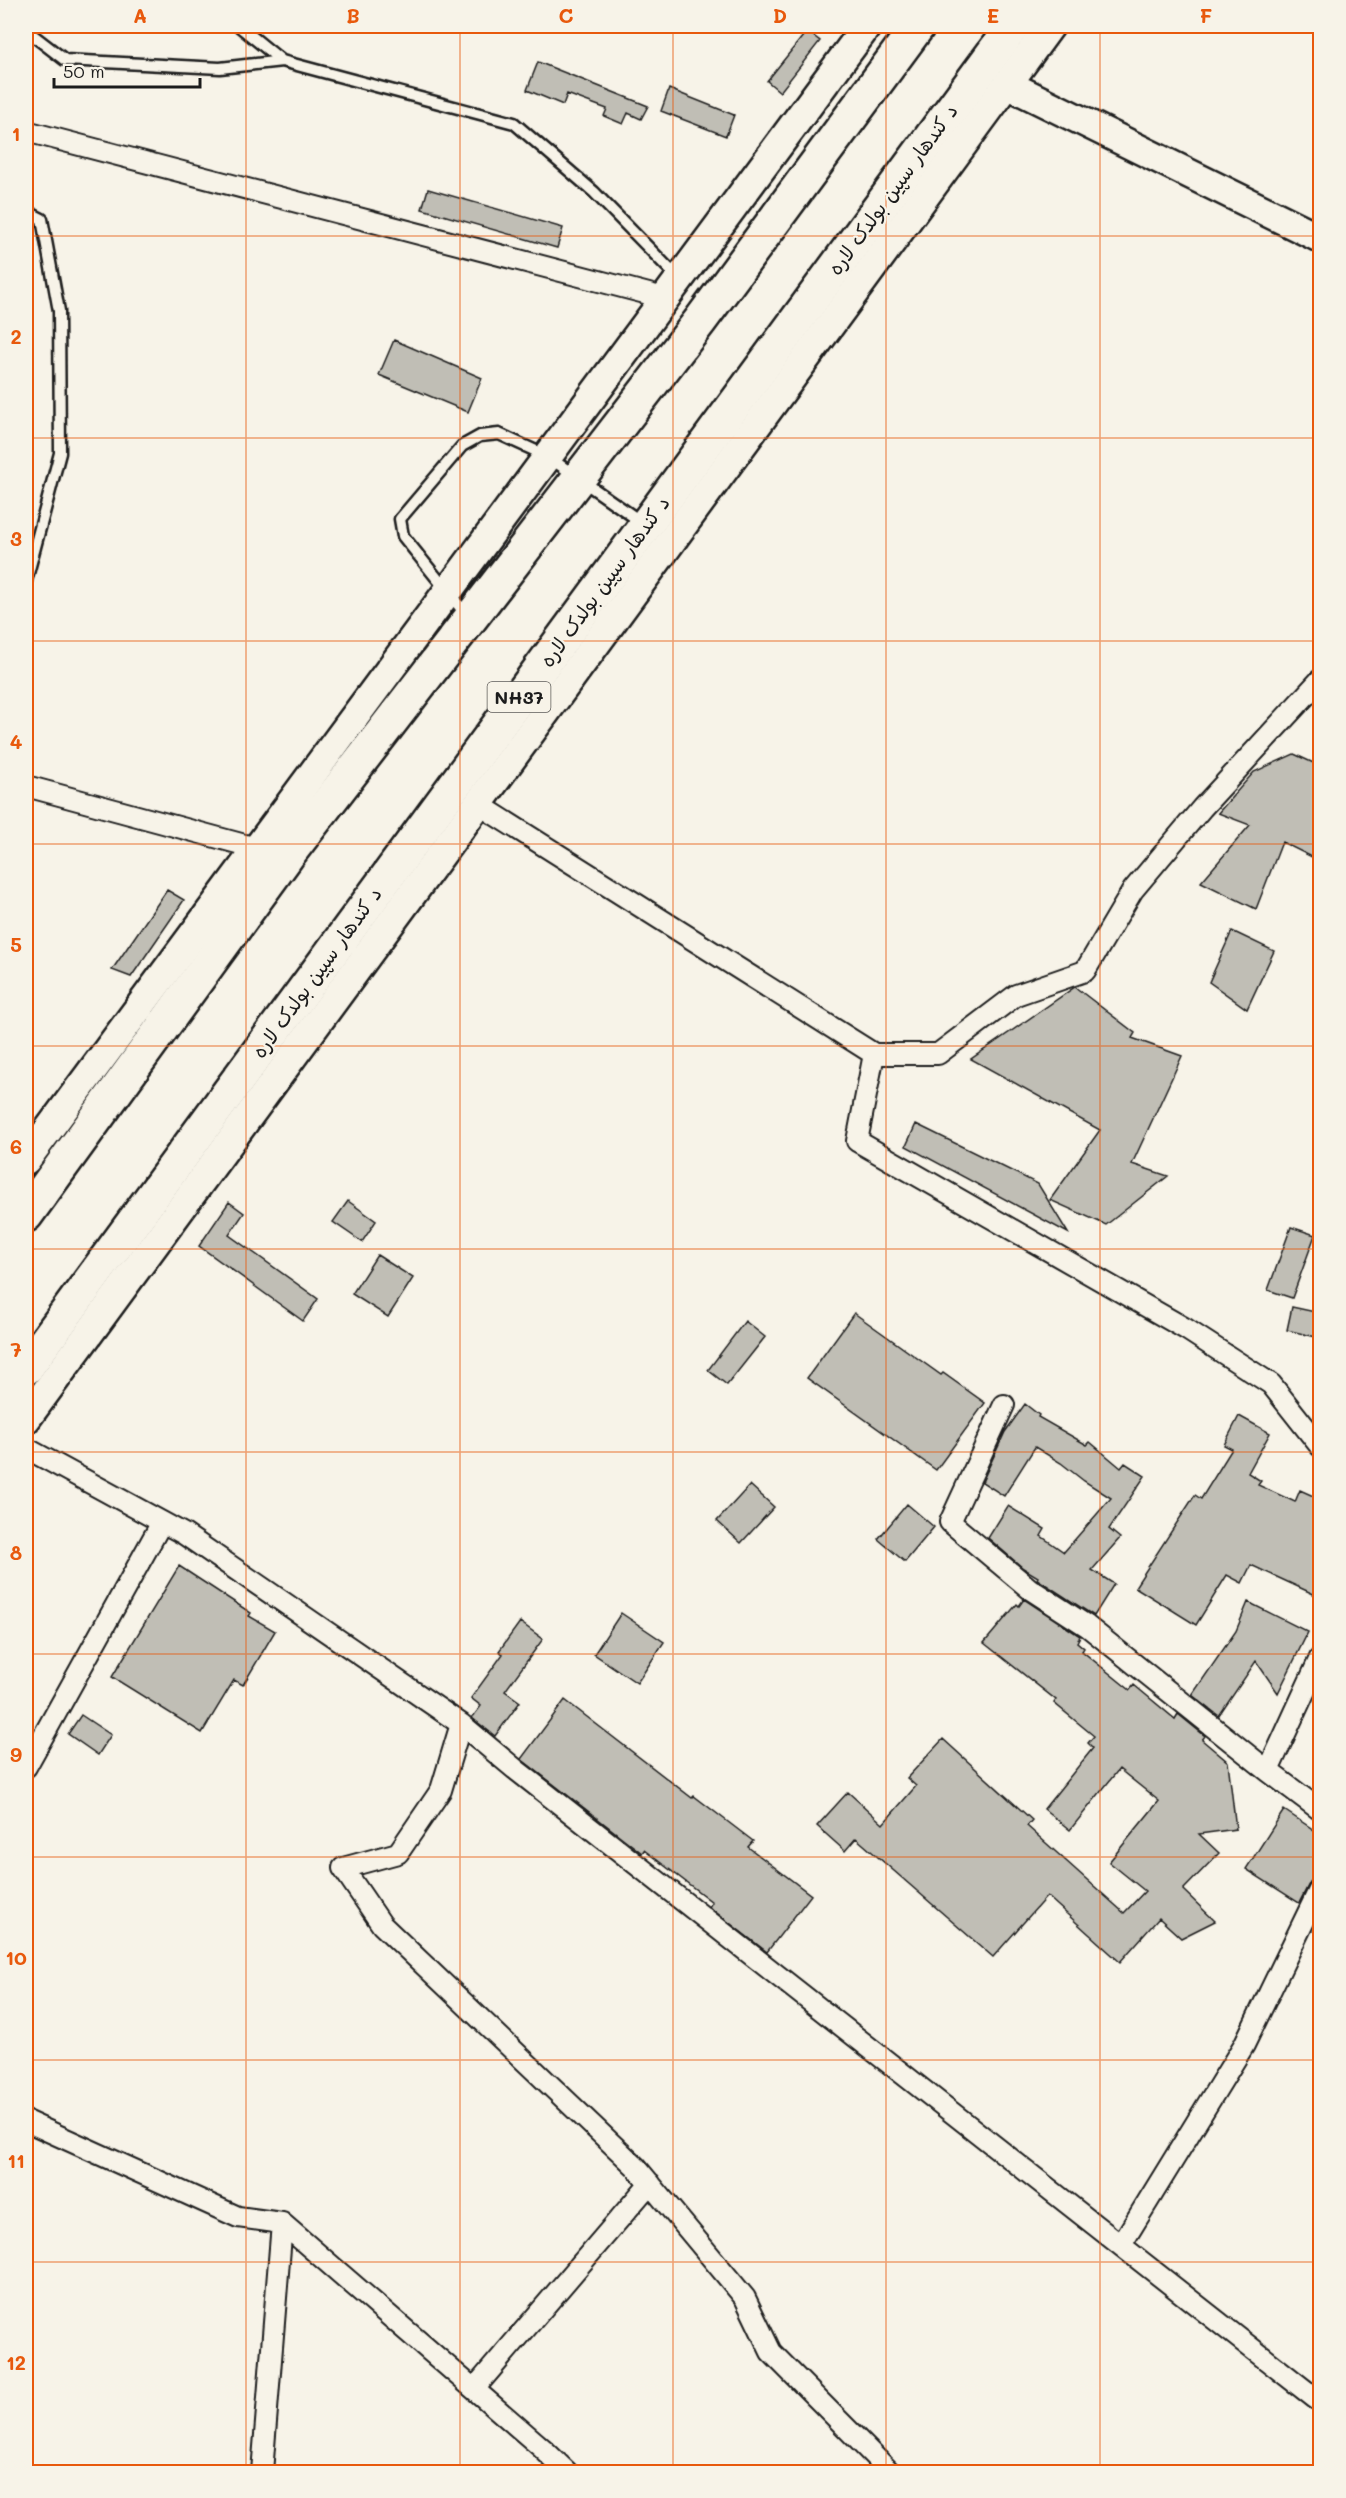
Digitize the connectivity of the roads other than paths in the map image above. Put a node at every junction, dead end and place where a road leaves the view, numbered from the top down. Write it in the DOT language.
graph roads {
  1 [pos="239,26"];
  2 [pos="867,26"];
  3 [pos="918,26"];
  4 [pos="1013,26"];
  5 [pos="1050,26"];
  6 [pos="26,30"];
  7 [pos="282,61"];
  8 [pos="1007,84"];
  9 [pos="26,131"];
  10 [pos="26,211"];
  11 [pos="1320,238"];
  12 [pos="672,289"];
  13 [pos="547,456"];
  14 [pos="579,477"];
  15 [pos="657,534"];
  16 [pos="26,581"];
  17 [pos="447,591"];
  18 [pos="470,619"];
  19 [pos="1320,680"];
  20 [pos="26,786"];
  21 [pos="478,804"];
  22 [pos="256,848"];
  23 [pos="874,1054"];
  24 [pos="26,1160"];
  25 [pos="26,1215"];
  26 [pos="26,1368"];
  27 [pos="1004,1405"];
  28 [pos="26,1419"];
  29 [pos="1320,1446"];
  30 [pos="26,1448"];
  31 [pos="162,1522"];
  32 [pos="1320,1658"];
  33 [pos="461,1724"];
  34 [pos="26,1767"];
  35 [pos="1268,1772"];
  36 [pos="1320,1810"];
  37 [pos="1320,1888"];
  38 [pos="26,2121"];
  39 [pos="650,2183"];
  40 [pos="282,2223"];
  41 [pos="1121,2245"];
  42 [pos="474,2389"];
  43 [pos="1320,2402"];
  44 [pos="262,2472"];
  45 [pos="567,2472"];
  46 [pos="890,2472"];
  1 -- 7 [label="lane"];
  2 -- 12 [label="street"];
  3 -- 14 [label="highway"];
  4 -- 15 [label="highway, د کندهار سپین بولدک لاره / NH37"];
  5 -- 8 [label="street"];
  6 -- 7 [label="lane"];
  7 -- 12 [label="lane"];
  8 -- 11 [label="street"];
  8 -- 15 [label="street"];
  9 -- 12 [label="street"];
  10 -- 16 [label="lane"];
  12 -- 13 [label="street"];
  13 -- 14 [label="lane"];
  13 -- 17 [label="street"];
  13 -- 17 [label="lane"];
  14 -- 15 [label="lane"];
  14 -- 18 [label="highway"];
  15 -- 21 [label="street"];
  15 -- 26 [label="highway, د کندهار سپین بولدک لاره / NH37"];
  17 -- 18 [label="lane"];
  17 -- 22 [label="street"];
  18 -- 25 [label="highway"];
  19 -- 23 [label="street"];
  20 -- 22 [label="street"];
  21 -- 23 [label="street"];
  21 -- 28 [label="street"];
  22 -- 24 [label="street"];
  23 -- 29 [label="street"];
  27 -- 35 [label="street"];
  30 -- 31 [label="street"];
  31 -- 33 [label="street"];
  31 -- 34 [label="street"];
  32 -- 35 [label="street"];
  33 -- 39 [label="street"];
  33 -- 41 [label="street"];
  35 -- 36 [label="street"];
  37 -- 41 [label="street"];
  38 -- 40 [label="street"];
  39 -- 42 [label="street"];
  39 -- 46 [label="street"];
  40 -- 42 [label="street"];
  40 -- 44 [label="street"];
  41 -- 43 [label="street"];
  42 -- 45 [label="street"];
}
